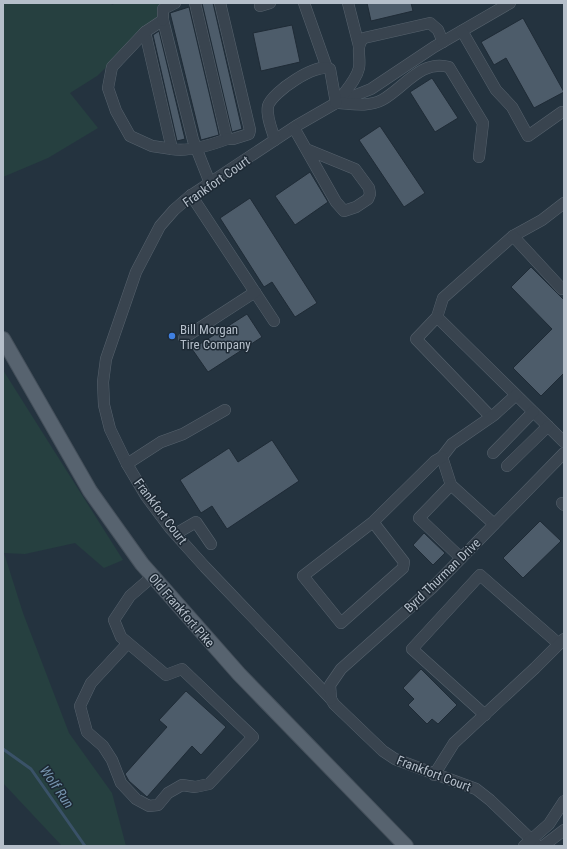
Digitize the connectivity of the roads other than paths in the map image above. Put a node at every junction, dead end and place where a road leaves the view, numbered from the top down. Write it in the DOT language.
graph roads {
  1 [pos="175,3"];
  2 [pos="195,3"];
  3 [pos="220,3"];
  4 [pos="304,3"];
  5 [pos="348,3"];
  6 [pos="510,3"];
  7 [pos="163,20"];
  8 [pos="462,31"];
  9 [pos="145,32"];
  10 [pos="443,42"];
  11 [pos="359,46"];
  12 [pos="327,68"];
  13 [pos="336,103"];
  14 [pos="562,112"];
  15 [pos="294,128"];
  16 [pos="227,139"];
  17 [pos="275,140"];
  18 [pos="196,147"];
  19 [pos="172,149"];
  20 [pos="306,149"];
  21 [pos="479,157"];
  22 [pos="210,183"];
  23 [pos="191,195"];
  24 [pos="564,203"];
  25 [pos="512,236"];
  26 [pos="564,287"];
  27 [pos="255,292"];
  28 [pos="438,317"];
  29 [pos="274,321"];
  30 [pos="184,338"];
  31 [pos="3,339"];
  32 [pos="516,394"];
  33 [pos="225,410"];
  34 [pos="533,412"];
  35 [pos="491,417"];
  36 [pos="548,426"];
  37 [pos="564,442"];
  38 [pos="494,453"];
  39 [pos="564,453"];
  40 [pos="442,457"];
  41 [pos="127,464"];
  42 [pos="507,466"];
  43 [pos="451,485"];
  44 [pos="373,522"];
  45 [pos="494,524"];
  46 [pos="176,533"];
  47 [pos="211,544"];
  48 [pos="461,558"];
  49 [pos="153,576"];
  50 [pos="562,641"];
  51 [pos="128,643"];
  52 [pos="331,699"];
  53 [pos="485,715"];
  54 [pos="434,775"];
  55 [pos="564,801"];
  56 [pos="564,823"];
  57 [pos="560,832"];
  58 [pos="531,844"];
  59 [pos="406,846"];
  60 [pos="543,846"];
  1 -- 7 [label="street"];
  2 -- 16 [label="street"];
  3 -- 16 [label="street"];
  4 -- 12 [label="street"];
  5 -- 11 [label="street"];
  6 -- 8 [label="street"];
  7 -- 9 [label="street"];
  7 -- 18 [label="street"];
  8 -- 10 [label="street"];
  8 -- 14 [label="street"];
  9 -- 19 [label="street"];
  9 -- 19 [label="street"];
  10 -- 11 [label="street"];
  10 -- 13 [label="street"];
  11 -- 13 [label="street"];
  12 -- 13 [label="street"];
  12 -- 17 [label="street"];
  13 -- 15 [label="street, Frankfort Court"];
  13 -- 21 [label="street"];
  15 -- 17 [label="street, Frankfort Court"];
  15 -- 20 [label="street"];
  16 -- 18 [label="street"];
  17 -- 22 [label="street, Frankfort Court"];
  18 -- 19 [label="street"];
  18 -- 22 [label="street"];
  20 -- 20 [label="street"];
  22 -- 23 [label="street, Frankfort Court"];
  23 -- 27 [label="street"];
  23 -- 41 [label="street, Frankfort Court"];
  24 -- 25 [label="street"];
  25 -- 26 [label="street"];
  25 -- 28 [label="street"];
  27 -- 29 [label="street"];
  27 -- 30 [label="street"];
  28 -- 32 [label="street"];
  28 -- 35 [label="street"];
  31 -- 49 [label="main road, Old Frankfort Pike"];
  32 -- 34 [label="street"];
  32 -- 35 [label="street"];
  33 -- 41 [label="street"];
  34 -- 36 [label="street"];
  34 -- 38 [label="street"];
  35 -- 40 [label="street"];
  36 -- 37 [label="street"];
  36 -- 42 [label="street"];
  39 -- 45 [label="street, Byrd Thurman Drive"];
  40 -- 43 [label="street"];
  40 -- 44 [label="street"];
  41 -- 46 [label="street, Frankfort Court"];
  43 -- 45 [label="street"];
  43 -- 48 [label="street"];
  44 -- 44 [label="street"];
  45 -- 48 [label="street, Byrd Thurman Drive"];
  46 -- 47 [label="street"];
  46 -- 52 [label="street, Frankfort Court"];
  48 -- 52 [label="street, Byrd Thurman Drive"];
  49 -- 51 [label="street"];
  49 -- 59 [label="main road, Old Frankfort Pike"];
  50 -- 53 [label="street"];
  50 -- 53 [label="street"];
  51 -- 51 [label="street"];
  52 -- 54 [label="street, Frankfort Court"];
  53 -- 54 [label="street"];
  54 -- 58 [label="street, Frankfort Court"];
  55 -- 58 [label="street"];
  56 -- 57 [label="street"];
  57 -- 60 [label="street"];
}
